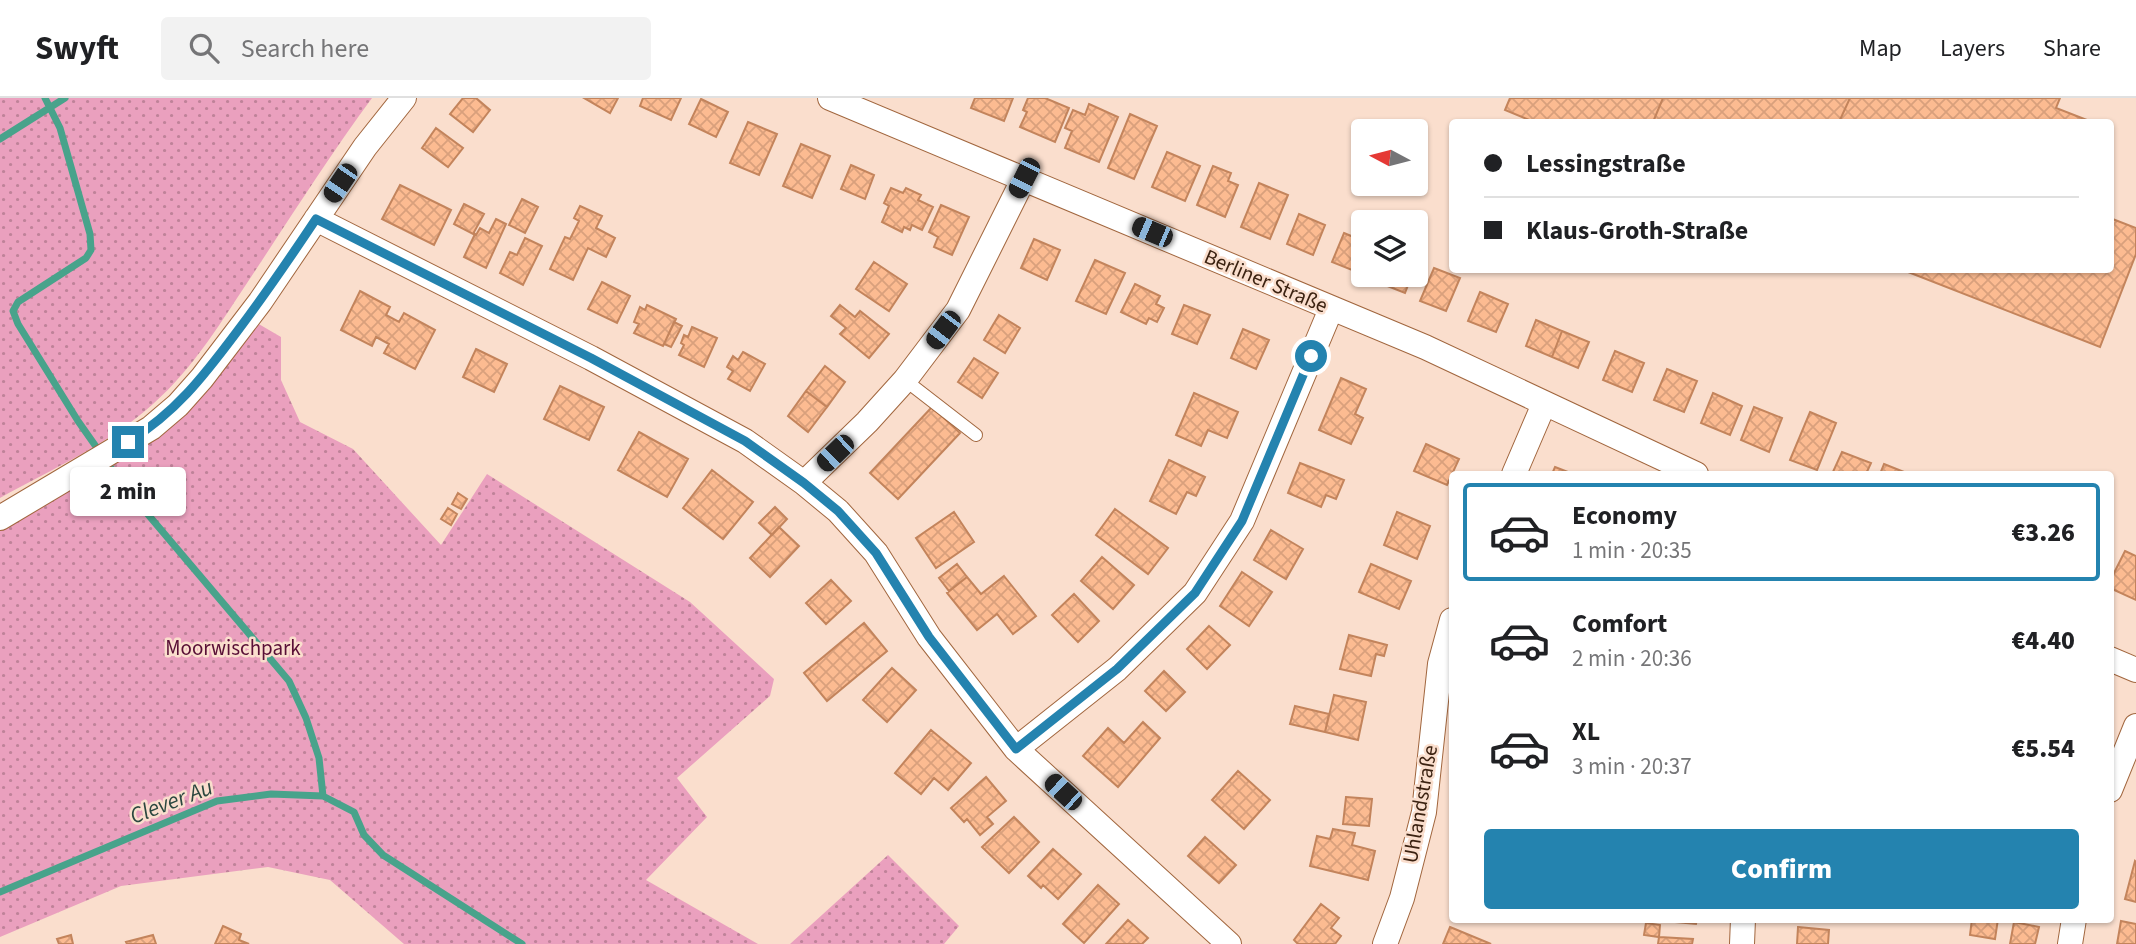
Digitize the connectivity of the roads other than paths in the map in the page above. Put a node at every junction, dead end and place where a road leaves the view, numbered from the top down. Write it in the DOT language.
graph roads {
  1 [pos="404,98"];
  2 [pos="830,98"];
  3 [pos="1024,178"];
  4 [pos="316,219"];
  5 [pos="1331,309"];
  6 [pos="905,380"];
  7 [pos="1544,404"];
  8 [pos="976,435"];
  9 [pos="1515,471"];
  10 [pos="1689,471"];
  11 [pos="804,483"];
  12 [pos="0,518"];
  13 [pos="1449,631"];
  14 [pos="2114,661"];
  15 [pos="2136,670"];
  16 [pos="2136,726"];
  17 [pos="1016,749"];
  18 [pos="2114,780"];
  19 [pos="1743,923"];
  20 [pos="2073,923"];
  21 [pos="1229,944"];
  22 [pos="1385,944"];
  23 [pos="1742,944"];
  24 [pos="2070,944"];
  1 -- 4 [label="street"];
  2 -- 3 [label="street, Berliner Straße"];
  3 -- 5 [label="street, Berliner Straße"];
  3 -- 6 [label="street"];
  4 -- 11 [label="street"];
  4 -- 12 [label="street"];
  5 -- 7 [label="street, Berliner Straße"];
  5 -- 17 [label="street"];
  6 -- 8 [label="lane"];
  6 -- 11 [label="street"];
  7 -- 9 [label="street"];
  7 -- 10 [label="street, Berliner Straße"];
  11 -- 17 [label="street"];
  13 -- 22 [label="street, Uhlandstraße"];
  14 -- 15 [label="street"];
  16 -- 18 [label="street"];
  17 -- 21 [label="street"];
  19 -- 23 [label="street"];
  20 -- 24 [label="street"];
}
